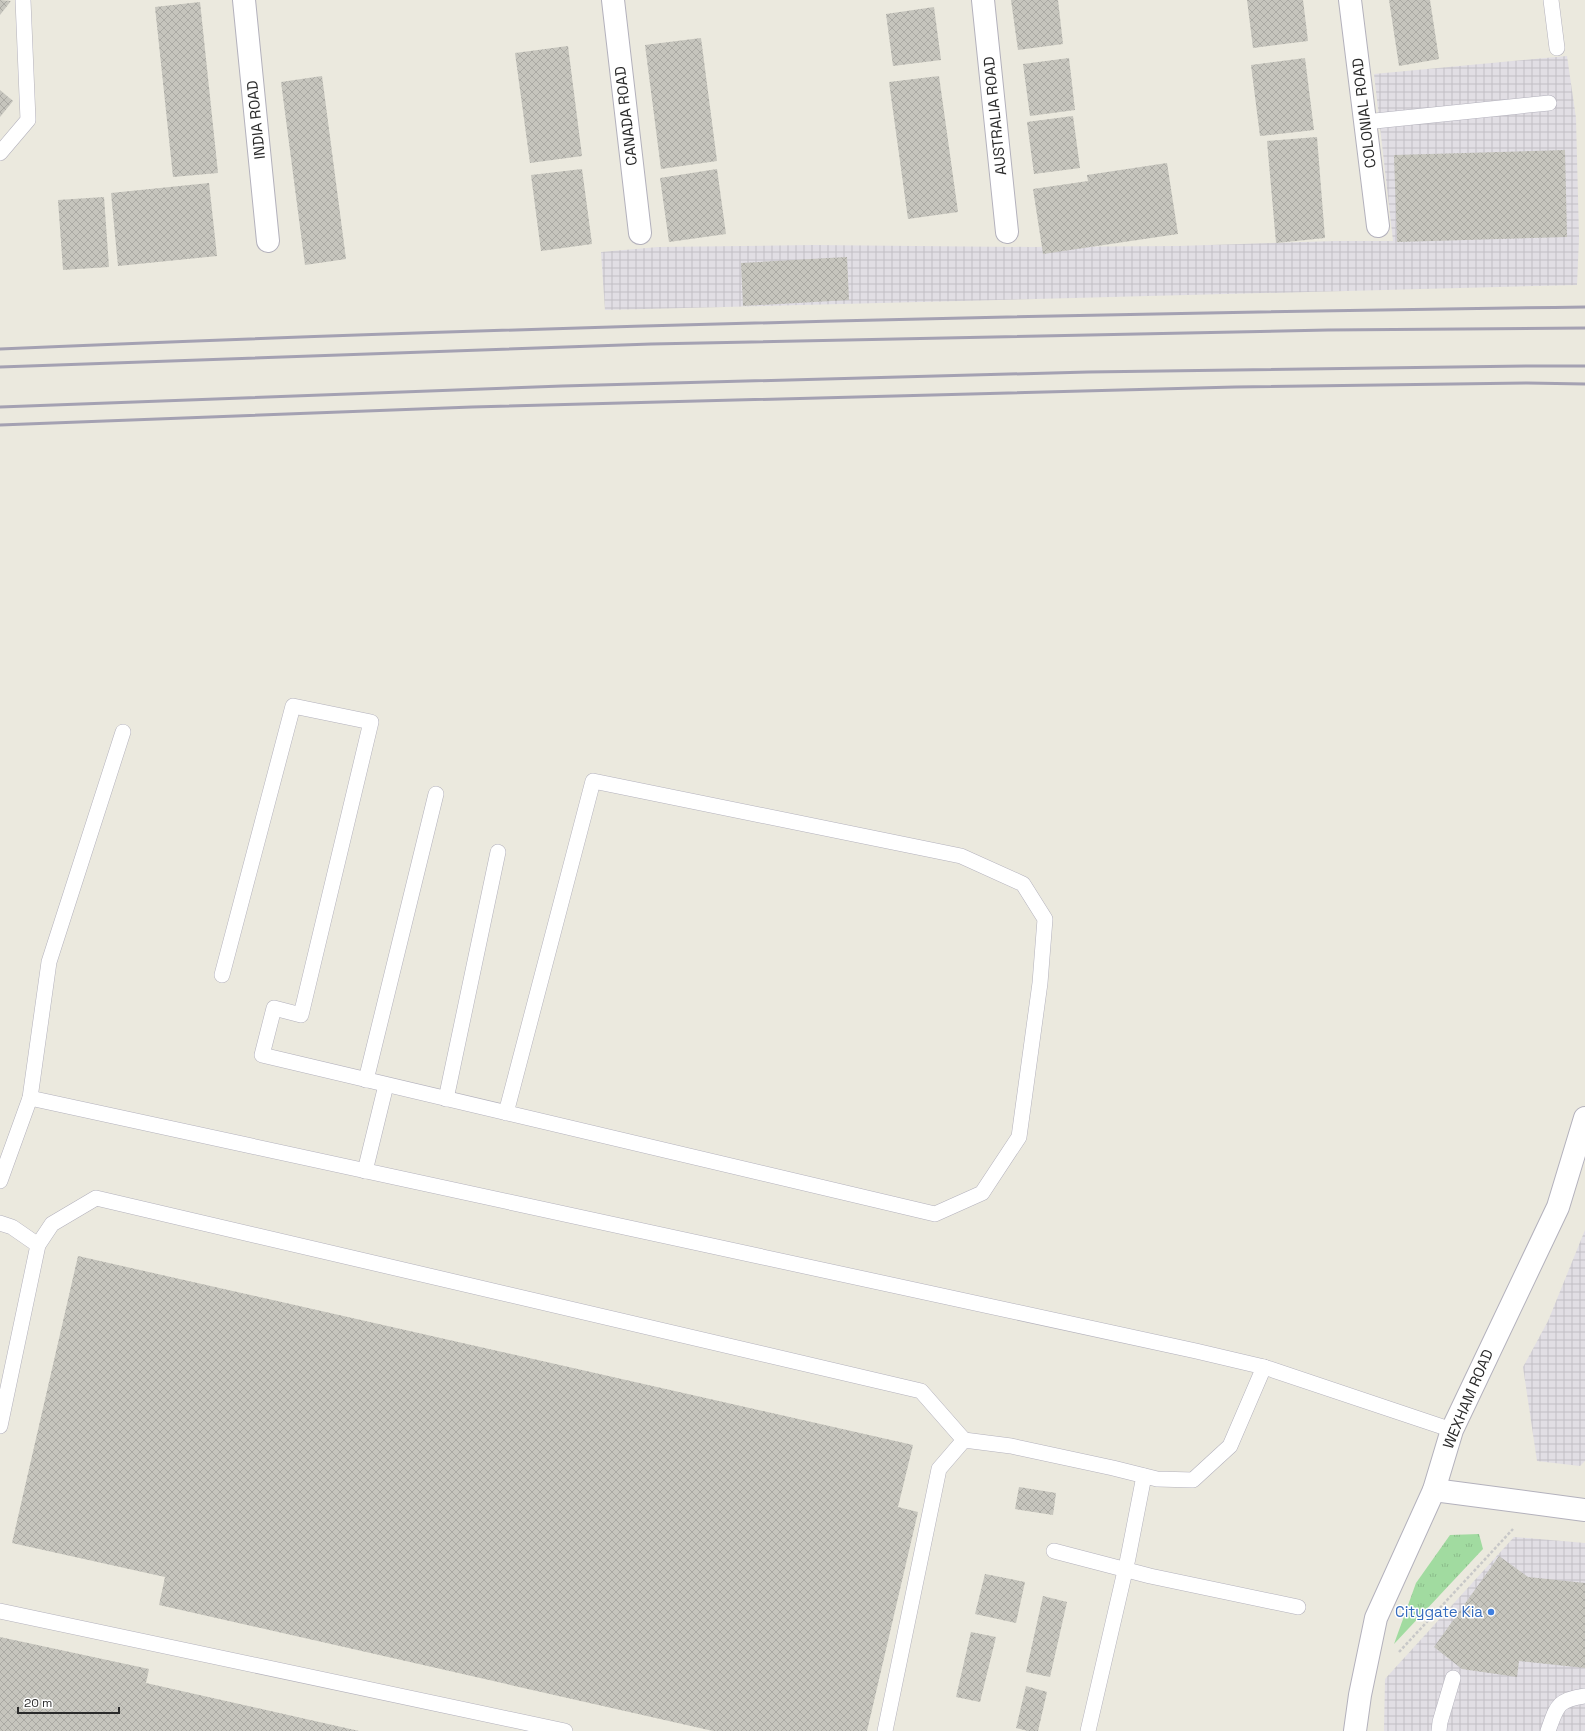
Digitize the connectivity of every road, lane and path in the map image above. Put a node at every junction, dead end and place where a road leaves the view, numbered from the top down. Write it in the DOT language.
graph roads {
  1 [pos="23,0"];
  2 [pos="244,0"];
  3 [pos="613,0"];
  4 [pos="983,0"];
  5 [pos="1350,0"];
  6 [pos="1551,0"];
  7 [pos="1557,48"];
  8 [pos="1549,103"];
  9 [pos="1365,122"];
  10 [pos="0,153"];
  11 [pos="1378,226"];
  12 [pos="1007,232"];
  13 [pos="640,233"];
  14 [pos="268,241"];
  15 [pos="123,732"];
  16 [pos="436,794"];
  17 [pos="498,852"];
  18 [pos="222,975"];
  19 [pos="366,1080"];
  20 [pos="386,1085"];
  21 [pos="30,1098"];
  22 [pos="446,1099"];
  23 [pos="506,1113"];
  24 [pos="1585,1118"];
  25 [pos="365,1171"];
  26 [pos="0,1181"];
  27 [pos="0,1223"];
  28 [pos="38,1245"];
  29 [pos="1264,1367"];
  30 [pos="0,1426"];
  31 [pos="1452,1430"];
  32 [pos="964,1440"];
  33 [pos="1144,1476"];
  34 [pos="1434,1490"];
  35 [pos="1537,1504"];
  36 [pos="1585,1510"];
  37 [pos="1054,1551"];
  38 [pos="1124,1569"];
  39 [pos="1298,1607"];
  40 [pos="0,1611"];
  41 [pos="1397,1654"];
  42 [pos="1452,1678"];
  43 [pos="1585,1696"];
  44 [pos="565,1731"];
  45 [pos="885,1731"];
  46 [pos="1088,1731"];
  47 [pos="1355,1731"];
  48 [pos="1439,1731"];
  49 [pos="1548,1731"];
  1 -- 10 [label="lane"];
  2 -- 14 [label="street, INDIA ROAD"];
  3 -- 13 [label="street, CANADA ROAD"];
  4 -- 12 [label="street, AUSTRALIA ROAD"];
  5 -- 9 [label="street, COLONIAL ROAD"];
  6 -- 7 [label="lane"];
  8 -- 9 [label="lane"];
  9 -- 11 [label="street, COLONIAL ROAD"];
  15 -- 21 [label="lane"];
  16 -- 19 [label="lane"];
  17 -- 22 [label="lane"];
  18 -- 19 [label="lane"];
  19 -- 20 [label="lane"];
  20 -- 22 [label="lane"];
  20 -- 25 [label="lane"];
  21 -- 25 [label="lane"];
  21 -- 26 [label="lane"];
  22 -- 23 [label="lane"];
  23 -- 23 [label="lane"];
  24 -- 31 [label="street, WEXHAM ROAD"];
  25 -- 29 [label="lane"];
  27 -- 28 [label="lane"];
  28 -- 30 [label="lane"];
  28 -- 32 [label="lane"];
  29 -- 31 [label="lane"];
  29 -- 33 [label="lane"];
  31 -- 34 [label="street, WEXHAM ROAD"];
  32 -- 33 [label="lane"];
  32 -- 45 [label="lane"];
  33 -- 38 [label="lane"];
  34 -- 35 [label="street"];
  34 -- 47 [label="street, WEXHAM ROAD"];
  35 -- 36 [label="street"];
  35 -- 41 [label="path"];
  37 -- 38 [label="lane"];
  38 -- 39 [label="lane"];
  38 -- 46 [label="lane"];
  40 -- 44 [label="lane"];
  42 -- 48 [label="lane"];
  43 -- 49 [label="lane"];
}
